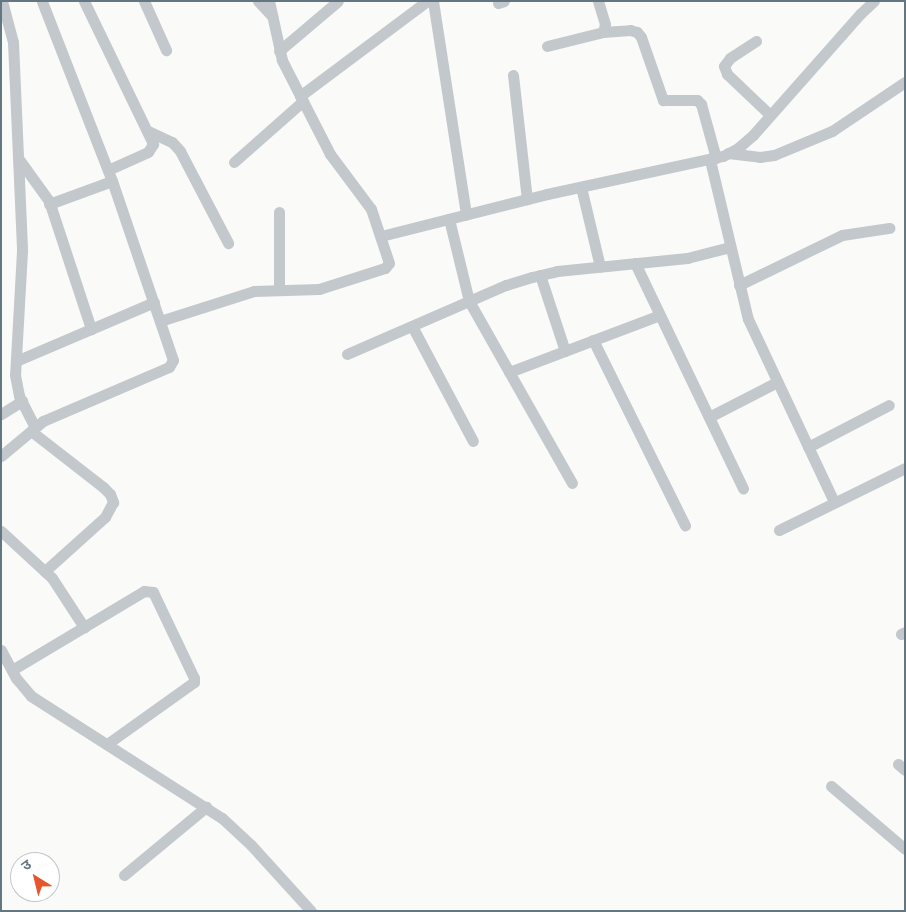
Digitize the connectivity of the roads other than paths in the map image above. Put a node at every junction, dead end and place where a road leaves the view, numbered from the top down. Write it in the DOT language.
graph roads {
  1 [pos="2,1"];
  2 [pos="42,1"];
  3 [pos="84,1"];
  4 [pos="144,1"];
  5 [pos="258,1"];
  6 [pos="269,1"];
  7 [pos="338,1"];
  8 [pos="427,1"];
  9 [pos="433,1"];
  10 [pos="598,1"];
  11 [pos="874,1"];
  12 [pos="272,16"];
  13 [pos="603,32"];
  14 [pos="756,41"];
  15 [pos="547,46"];
  16 [pos="166,50"];
  17 [pos="278,50"];
  18 [pos="513,76"];
  19 [pos="905,82"];
  20 [pos="301,98"];
  21 [pos="770,115"];
  22 [pos="148,131"];
  23 [pos="728,154"];
  24 [pos="18,158"];
  25 [pos="713,159"];
  26 [pos="234,162"];
  27 [pos="108,170"];
  28 [pos="112,181"];
  29 [pos="581,187"];
  30 [pos="527,199"];
  31 [pos="50,204"];
  32 [pos="279,212"];
  33 [pos="466,214"];
  34 [pos="449,219"];
  35 [pos="889,228"];
  36 [pos="381,236"];
  37 [pos="228,243"];
  38 [pos="730,246"];
  39 [pos="635,263"];
  40 [pos="600,267"];
  41 [pos="540,275"];
  42 [pos="740,285"];
  43 [pos="279,290"];
  44 [pos="469,301"];
  45 [pos="154,302"];
  46 [pos="660,315"];
  47 [pos="160,320"];
  48 [pos="412,326"];
  49 [pos="91,329"];
  50 [pos="593,340"];
  51 [pos="565,351"];
  52 [pos="347,354"];
  53 [pos="16,361"];
  54 [pos="509,372"];
  55 [pos="778,382"];
  56 [pos="22,401"];
  57 [pos="890,405"];
  58 [pos="1,414"];
  59 [pos="709,417"];
  60 [pos="33,429"];
  61 [pos="473,442"];
  62 [pos="808,447"];
  63 [pos="1,456"];
  64 [pos="905,468"];
  65 [pos="572,483"];
  66 [pos="743,488"];
  67 [pos="834,502"];
  68 [pos="685,525"];
  69 [pos="779,530"];
  70 [pos="1,531"];
  71 [pos="45,571"];
  72 [pos="84,627"];
  73 [pos="1,650"];
  74 [pos="12,670"];
  75 [pos="107,744"];
  76 [pos="831,786"];
  77 [pos="206,807"];
  78 [pos="905,850"];
  79 [pos="124,875"];
  80 [pos="312,911"];
  1 -- 24 [label="street"];
  2 -- 27 [label="street"];
  3 -- 22 [label="street"];
  4 -- 16 [label="street"];
  5 -- 12 [label="street"];
  6 -- 12 [label="street"];
  7 -- 17 [label="street"];
  8 -- 20 [label="street"];
  9 -- 33 [label="street"];
  10 -- 13 [label="street"];
  11 -- 21 [label="street"];
  12 -- 17 [label="street"];
  13 -- 15 [label="street"];
  13 -- 25 [label="street"];
  14 -- 21 [label="street"];
  17 -- 20 [label="street"];
  18 -- 30 [label="street"];
  19 -- 23 [label="street"];
  20 -- 26 [label="street"];
  20 -- 36 [label="street"];
  21 -- 23 [label="street"];
  22 -- 27 [label="street"];
  22 -- 37 [label="street"];
  23 -- 25 [label="street"];
  24 -- 31 [label="street"];
  24 -- 53 [label="street"];
  25 -- 29 [label="street"];
  25 -- 38 [label="street"];
  27 -- 28 [label="street"];
  28 -- 31 [label="street"];
  28 -- 45 [label="street"];
  29 -- 30 [label="street"];
  29 -- 40 [label="street"];
  30 -- 33 [label="street"];
  31 -- 49 [label="street"];
  32 -- 43 [label="street"];
  33 -- 34 [label="street"];
  34 -- 36 [label="street"];
  34 -- 44 [label="street"];
  35 -- 42 [label="street"];
  36 -- 43 [label="street"];
  38 -- 39 [label="street"];
  38 -- 42 [label="street"];
  39 -- 40 [label="street"];
  39 -- 46 [label="street"];
  40 -- 41 [label="street"];
  41 -- 44 [label="street"];
  41 -- 51 [label="street"];
  42 -- 55 [label="street"];
  43 -- 47 [label="street"];
  44 -- 48 [label="street"];
  44 -- 54 [label="street"];
  45 -- 47 [label="street"];
  45 -- 49 [label="street"];
  46 -- 50 [label="street"];
  46 -- 59 [label="street"];
  47 -- 60 [label="street"];
  48 -- 52 [label="street"];
  48 -- 61 [label="street"];
  49 -- 53 [label="street"];
  50 -- 51 [label="street"];
  50 -- 68 [label="street"];
  51 -- 54 [label="street"];
  53 -- 56 [label="street"];
  54 -- 65 [label="street"];
  55 -- 59 [label="street"];
  55 -- 62 [label="street"];
  56 -- 58 [label="street"];
  56 -- 60 [label="street"];
  57 -- 62 [label="street"];
  59 -- 66 [label="street"];
  60 -- 63 [label="street"];
  60 -- 71 [label="street"];
  62 -- 67 [label="street"];
  64 -- 67 [label="street"];
  67 -- 69 [label="street"];
  70 -- 71 [label="street"];
  71 -- 72 [label="street"];
  72 -- 74 [label="street"];
  72 -- 75 [label="street"];
  73 -- 74 [label="street"];
  74 -- 75 [label="street"];
  75 -- 77 [label="street"];
  76 -- 78 [label="street"];
  77 -- 79 [label="street"];
  77 -- 80 [label="street"];
}
